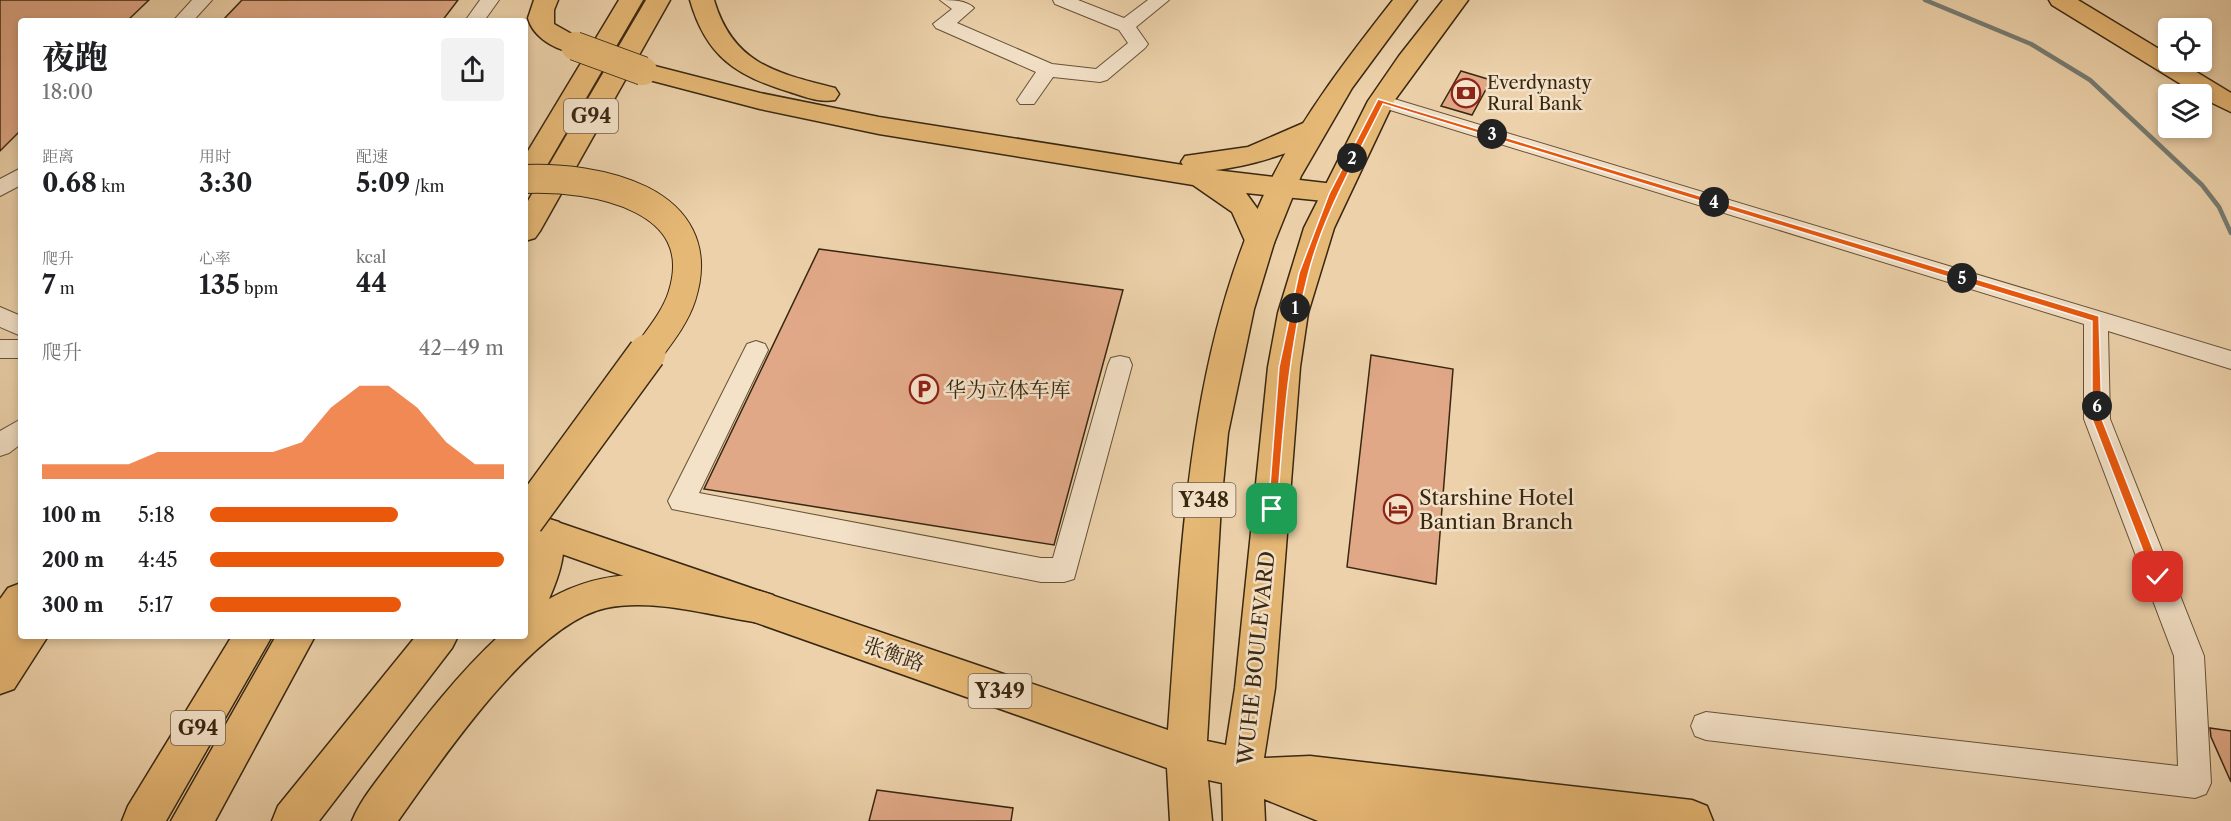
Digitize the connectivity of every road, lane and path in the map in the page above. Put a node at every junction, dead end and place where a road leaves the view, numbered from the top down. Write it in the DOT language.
graph roads {
  1 [pos="203,0"];
  2 [pos="490,0"];
  3 [pos="546,0"];
  4 [pos="631,0"];
  5 [pos="658,0"];
  6 [pos="702,0"];
  7 [pos="949,0"];
  8 [pos="1062,0"];
  9 [pos="1160,0"];
  10 [pos="1404,0"];
  11 [pos="1456,0"];
  12 [pos="2061,0"];
  13 [pos="2097,0"];
  14 [pos="185,18"];
  15 [pos="476,18"];
  16 [pos="1126,26"];
  17 [pos="2158,36"];
  18 [pos="2212,69"];
  19 [pos="1048,70"];
  20 [pos="2231,80"];
  21 [pos="1027,99"];
  22 [pos="1381,101"];
  23 [pos="2231,104"];
  24 [pos="1315,126"];
  25 [pos="958,132"];
  26 [pos="1185,168"];
  27 [pos="528,174"];
  28 [pos="18,175"];
  29 [pos="18,176"];
  30 [pos="528,179"];
  31 [pos="0,183"];
  32 [pos="1285,183"];
  33 [pos="0,189"];
  34 [pos="1334,194"];
  35 [pos="528,226"];
  36 [pos="1259,243"];
  37 [pos="0,316"];
  38 [pos="2096,319"];
  39 [pos="18,325"];
  40 [pos="0,349"];
  41 [pos="18,349"];
  42 [pos="756,350"];
  43 [pos="2231,360"];
  44 [pos="1120,365"];
  45 [pos="18,431"];
  46 [pos="0,446"];
  47 [pos="532,527"];
  48 [pos="18,603"];
  49 [pos="528,603"];
  50 [pos="760,607"];
  51 [pos="0,631"];
  52 [pos="528,634"];
  53 [pos="27,639"];
  54 [pos="251,639"];
  55 [pos="294,639"];
  56 [pos="437,639"];
  57 [pos="520,639"];
  58 [pos="502,650"];
  59 [pos="0,676"];
  60 [pos="1706,726"];
  61 [pos="1186,756"];
  62 [pos="1253,772"];
  63 [pos="143,821"];
  64 [pos="192,821"];
  65 [pos="293,821"];
  66 [pos="373,821"];
  67 [pos="1191,821"];
  68 [pos="1244,821"];
  69 [pos="1484,821"];
  70 [pos="1692,821"];
  1 -- 14 [label="street"];
  2 -- 15 [label="street"];
  3 -- 25 [label="main road, bridge"];
  4 -- 27 [label="main road, G94"];
  5 -- 35 [label="main road, G94"];
  6 -- 25 [label="main road"];
  7 -- 19 [label="street"];
  8 -- 16 [label="street"];
  9 -- 16 [label="street"];
  10 -- 24 [label="main road, Y348"];
  11 -- 22 [label="main road, WUHE BOULEVARD"];
  12 -- 23 [label="main road"];
  13 -- 17 [label="main road"];
  16 -- 19 [label="street"];
  18 -- 20 [label="main road"];
  19 -- 21 [label="street"];
  22 -- 34 [label="main road, WUHE BOULEVARD"];
  22 -- 38 [label="street"];
  24 -- 26 [label="main road"];
  24 -- 32 [label="main road, Y348"];
  25 -- 26 [label="main road"];
  26 -- 32 [label="main road"];
  26 -- 36 [label="main road"];
  28 -- 31 [label="street"];
  29 -- 33 [label="street"];
  30 -- 47 [label="main road, bridge"];
  32 -- 34 [label="main road"];
  32 -- 36 [label="main road, Y348"];
  34 -- 62 [label="main road, WUHE BOULEVARD"];
  36 -- 61 [label="main road, Y348"];
  37 -- 39 [label="street"];
  38 -- 43 [label="street"];
  38 -- 60 [label="street"];
  40 -- 41 [label="street"];
  42 -- 44 [label="street"];
  45 -- 46 [label="street"];
  47 -- 49 [label="main road"];
  47 -- 50 [label="main road, 张衡路 / Y349"];
  48 -- 51 [label="main road"];
  50 -- 52 [label="main road"];
  50 -- 61 [label="main road, 张衡路 / Y349"];
  53 -- 59 [label="main road"];
  54 -- 63 [label="main road, G94"];
  55 -- 64 [label="main road, G94"];
  56 -- 65 [label="main road"];
  57 -- 58 [label="main road"];
  58 -- 66 [label="main road"];
  61 -- 62 [label="main road, 张衡路 / Y349"];
  61 -- 67 [label="main road, Y348"];
  62 -- 68 [label="main road, WUHE BOULEVARD"];
  62 -- 69 [label="main road"];
  62 -- 70 [label="main road, Y349"];
}
